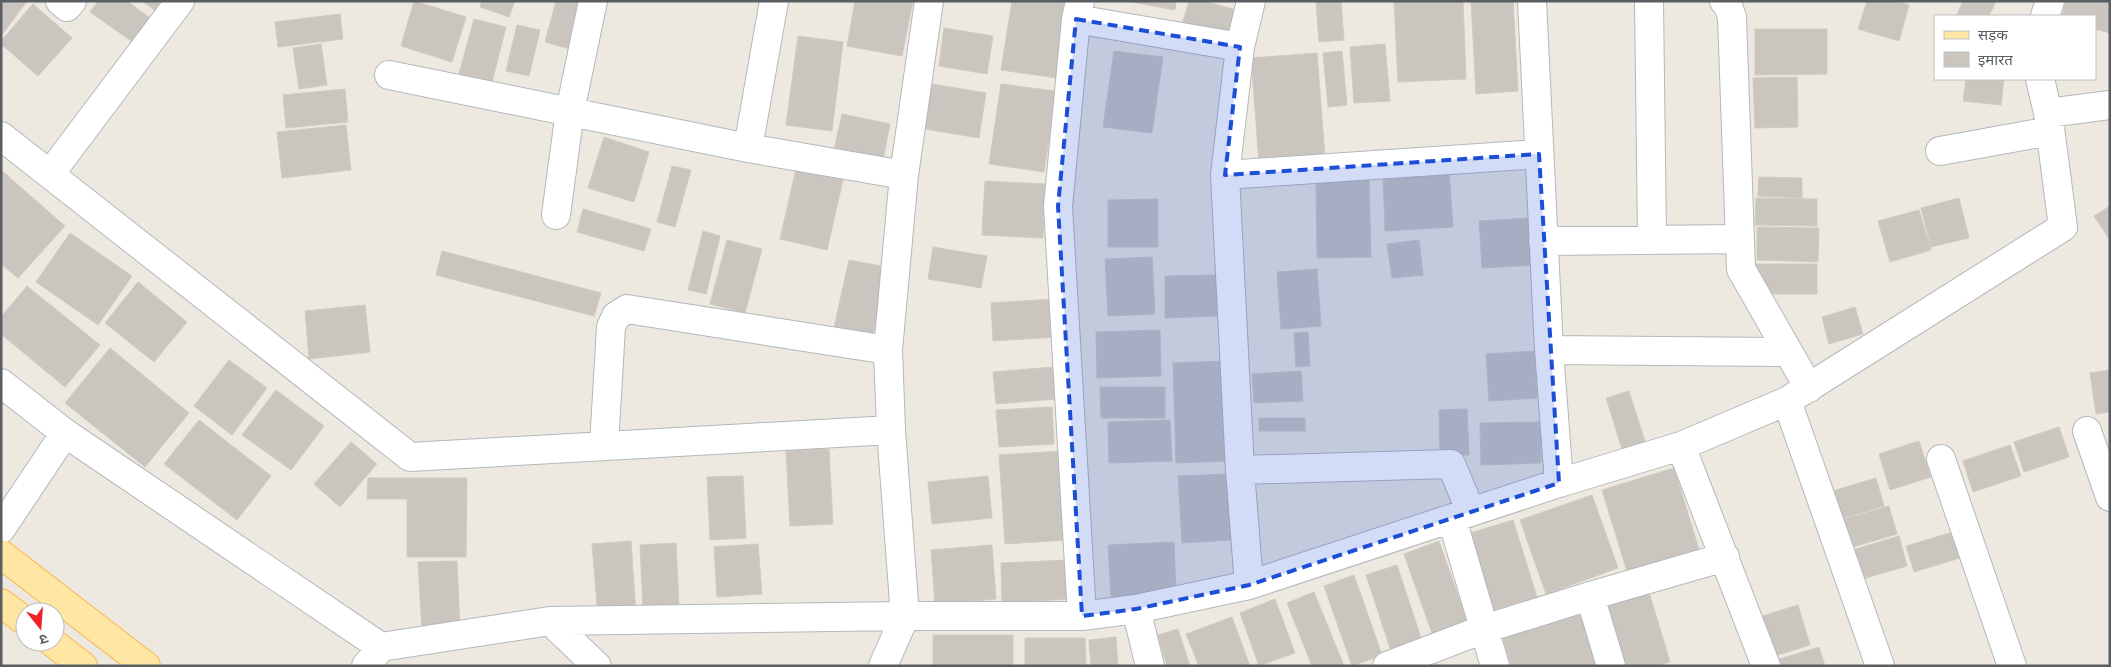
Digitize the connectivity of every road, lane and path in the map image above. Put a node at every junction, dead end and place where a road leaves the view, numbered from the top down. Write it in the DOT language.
graph roads {
  1 [pos="60,1"];
  2 [pos="72,1"];
  3 [pos="180,1"];
  4 [pos="593,1"];
  5 [pos="774,1"];
  6 [pos="929,1"];
  7 [pos="1251,1"];
  8 [pos="1532,1"];
  9 [pos="1650,1"];
  10 [pos="1724,1"];
  11 [pos="2050,1"];
  12 [pos="1078,10"];
  13 [pos="2045,15"];
  14 [pos="1240,47"];
  15 [pos="389,75"];
  16 [pos="2040,80"];
  17 [pos="2110,105"];
  18 [pos="570,111"];
  19 [pos="2049,122"];
  20 [pos="1,136"];
  21 [pos="748,148"];
  22 [pos="1940,151"];
  23 [pos="1539,154"];
  24 [pos="50,174"];
  25 [pos="904,175"];
  26 [pos="1225,175"];
  27 [pos="556,215"];
  28 [pos="1652,238"];
  29 [pos="1739,239"];
  30 [pos="1543,240"];
  31 [pos="888,350"];
  32 [pos="1549,350"];
  33 [pos="1788,352"];
  34 [pos="1,383"];
  35 [pos="1798,395"];
  36 [pos="891,430"];
  37 [pos="2087,431"];
  38 [pos="65,433"];
  39 [pos="604,445"];
  40 [pos="1681,446"];
  41 [pos="1941,460"];
  42 [pos="1240,470"];
  43 [pos="1559,484"];
  44 [pos="2110,497"];
  45 [pos="1461,516"];
  46 [pos="1,529"];
  47 [pos="1,554"];
  48 [pos="1725,557"];
  49 [pos="1249,585"];
  50 [pos="1590,596"];
  51 [pos="1,603"];
  52 [pos="1136,609"];
  53 [pos="15,614"];
  54 [pos="905,616"];
  55 [pos="1082,616"];
  56 [pos="550,622"];
  57 [pos="1484,629"];
  58 [pos="65,652"];
  59 [pos="374,656"];
  60 [pos="83,666"];
  61 [pos="146,666"];
  62 [pos="597,666"];
  63 [pos="883,666"];
  64 [pos="1150,666"];
  65 [pos="1386,666"];
  66 [pos="1494,666"];
  67 [pos="1611,666"];
  68 [pos="1766,666"];
  69 [pos="1880,666"];
  70 [pos="2012,666"];
  1 -- 2 [label="street"];
  3 -- 24 [label="street"];
  4 -- 18 [label="street"];
  5 -- 21 [label="street"];
  6 -- 25 [label="street"];
  7 -- 14 [label="street"];
  8 -- 23 [label="street"];
  9 -- 28 [label="street"];
  10 -- 29 [label="street"];
  11 -- 13 [label="street"];
  12 -- 14 [label="street"];
  12 -- 55 [label="street"];
  14 -- 26 [label="street"];
  15 -- 18 [label="street"];
  16 -- 19 [label="street"];
  17 -- 19 [label="street"];
  18 -- 21 [label="street"];
  18 -- 27 [label="street"];
  19 -- 22 [label="street"];
  19 -- 35 [label="street"];
  20 -- 24 [label="street"];
  21 -- 25 [label="street"];
  23 -- 26 [label="street"];
  23 -- 30 [label="street"];
  24 -- 39 [label="street"];
  25 -- 31 [label="street"];
  26 -- 42 [label="street"];
  28 -- 29 [label="street"];
  28 -- 30 [label="street"];
  29 -- 33 [label="street"];
  30 -- 32 [label="street"];
  31 -- 36 [label="street"];
  31 -- 39 [label="street"];
  32 -- 33 [label="street"];
  32 -- 43 [label="street"];
  33 -- 35 [label="street"];
  34 -- 38 [label="street"];
  35 -- 40 [label="street"];
  35 -- 69 [label="street"];
  36 -- 39 [label="street"];
  36 -- 54 [label="street"];
  37 -- 44 [label="street"];
  38 -- 46 [label="street"];
  38 -- 59 [label="street"];
  40 -- 43 [label="street"];
  40 -- 48 [label="street"];
  41 -- 70 [label="street"];
  42 -- 45 [label="street"];
  42 -- 49 [label="street"];
  43 -- 45 [label="street"];
  45 -- 49 [label="street"];
  45 -- 57 [label="street"];
  47 -- 61 [label="main road"];
  48 -- 50 [label="street"];
  48 -- 68 [label="street"];
  49 -- 52 [label="street"];
  50 -- 57 [label="street"];
  50 -- 67 [label="street"];
  51 -- 53 [label="main road"];
  52 -- 55 [label="street"];
  52 -- 64 [label="street"];
  54 -- 55 [label="street"];
  54 -- 56 [label="street"];
  54 -- 63 [label="street"];
  56 -- 59 [label="street"];
  56 -- 62 [label="street"];
  57 -- 65 [label="street"];
  57 -- 66 [label="street"];
  58 -- 60 [label="main road"];
}
